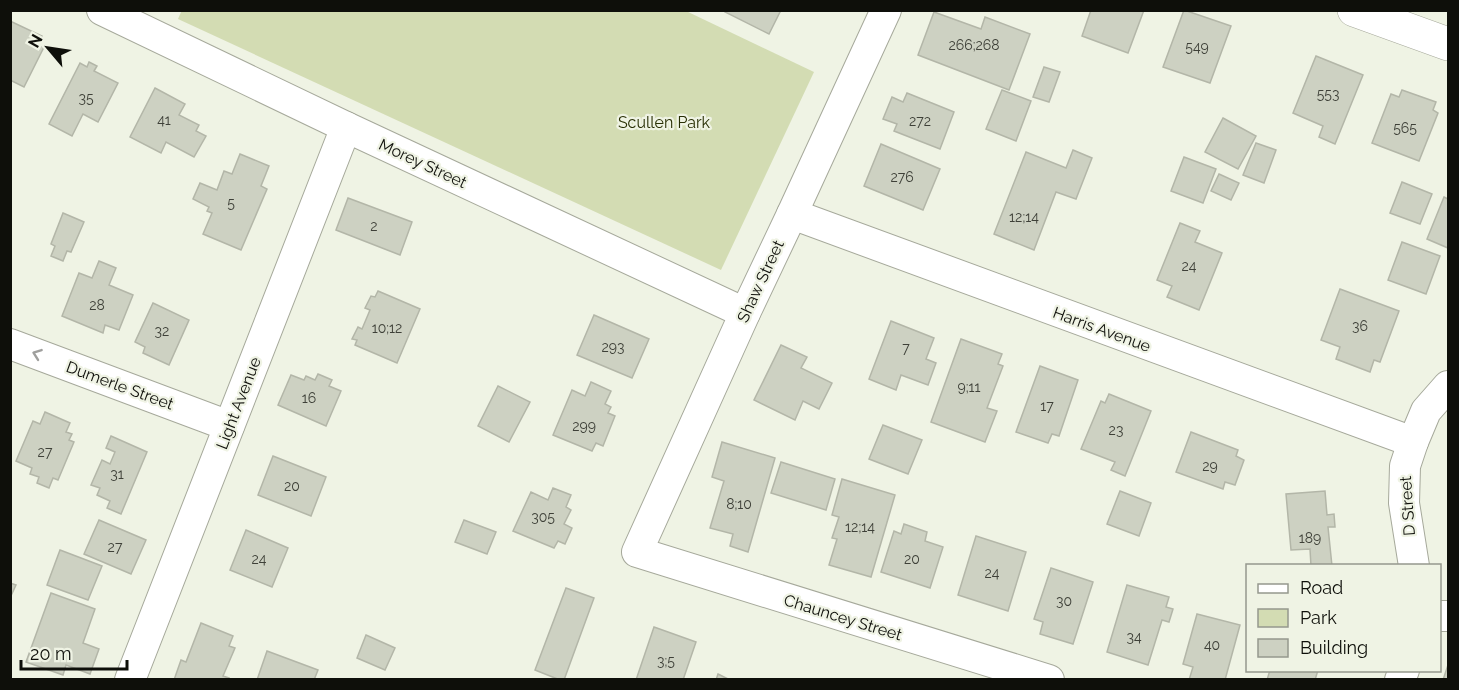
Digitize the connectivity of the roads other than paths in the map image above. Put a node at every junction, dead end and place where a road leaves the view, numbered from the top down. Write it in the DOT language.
graph roads {
  1 [pos="102,10"];
  2 [pos="885,10"];
  3 [pos="1354,10"];
  4 [pos="1449,44"];
  5 [pos="346,127"];
  6 [pos="792,214"];
  7 [pos="745,313"];
  8 [pos="10,344"];
  9 [pos="1449,386"];
  10 [pos="229,426"];
  11 [pos="1413,442"];
  12 [pos="637,552"];
  13 [pos="1414,564"];
  14 [pos="130,680"];
  15 [pos="1049,680"];
  1 -- 5 [label="street, Morey Street"];
  2 -- 6 [label="street, Shaw Street"];
  3 -- 4 [label="street"];
  5 -- 7 [label="street, Morey Street"];
  5 -- 10 [label="street, Light Avenue"];
  6 -- 7 [label="street, Shaw Street"];
  6 -- 11 [label="street, Harris Avenue"];
  7 -- 12 [label="street, Shaw Street"];
  10 -- 8 [label="street, Dumerle Street, one-way"];
  9 -- 11 [label="street, D Street"];
  10 -- 14 [label="street, Light Avenue"];
  11 -- 13 [label="street, D Street"];
  12 -- 15 [label="street, Chauncey Street"];
}
